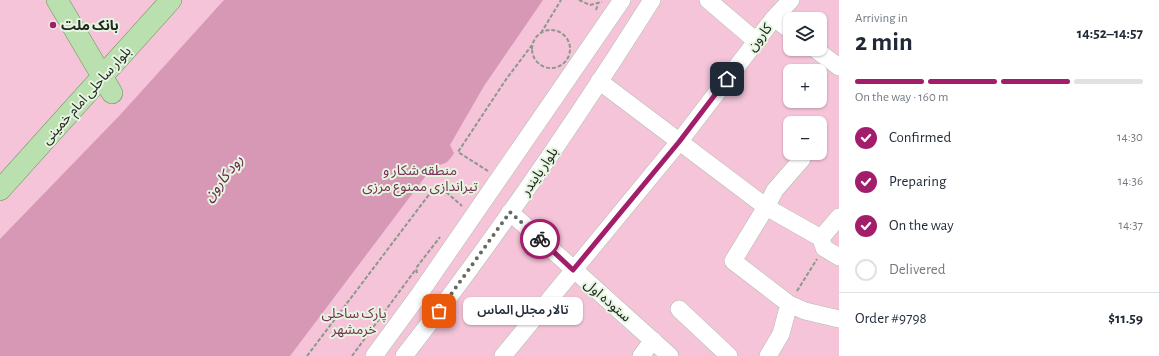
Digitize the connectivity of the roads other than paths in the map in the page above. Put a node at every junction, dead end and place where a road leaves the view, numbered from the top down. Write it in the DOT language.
graph roads {
  1 [pos="57,0"];
  2 [pos="72,0"];
  3 [pos="171,0"];
  4 [pos="622,0"];
  5 [pos="652,0"];
  6 [pos="708,0"];
  7 [pos="791,0"];
  8 [pos="774,18"];
  9 [pos="783,25"];
  10 [pos="600,33"];
  11 [pos="756,41"];
  12 [pos="622,47"];
  13 [pos="824,56"];
  14 [pos="839,67"];
  15 [pos="111,80"];
  16 [pos="599,82"];
  17 [pos="679,142"];
  18 [pos="801,160"];
  19 [pos="0,190"];
  20 [pos="766,207"];
  21 [pos="510,212"];
  22 [pos="839,217"];
  23 [pos="822,243"];
  24 [pos="839,258"];
  25 [pos="573,270"];
  26 [pos="789,304"];
  27 [pos="679,309"];
  28 [pos="839,319"];
  29 [pos="653,340"];
  30 [pos="374,356"];
  31 [pos="404,356"];
  32 [pos="503,356"];
  33 [pos="641,356"];
  34 [pos="670,356"];
  35 [pos="729,356"];
  36 [pos="768,356"];
  1 -- 15 [label="main road"];
  2 -- 15 [label="main road"];
  3 -- 15 [label="main road, بلوار ساحلی امام خمینی"];
  4 -- 10 [label="street, بلوار بایندر"];
  5 -- 12 [label="street, بلوار بایندر"];
  6 -- 11 [label="street"];
  7 -- 8 [label="street, کارون"];
  8 -- 9 [label="street"];
  8 -- 11 [label="street, کارون"];
  10 -- 12 [label="street"];
  10 -- 30 [label="street, بلوار بایندر"];
  11 -- 17 [label="street, کارون"];
  12 -- 16 [label="street, بلوار بایندر"];
  13 -- 14 [label="street"];
  15 -- 19 [label="main road, بلوار ساحلی امام خمینی"];
  16 -- 17 [label="street"];
  16 -- 21 [label="street, بلوار بایندر"];
  17 -- 20 [label="street"];
  17 -- 25 [label="street, کارون"];
  18 -- 20 [label="street"];
  20 -- 23 [label="street"];
  20 -- 26 [label="street"];
  21 -- 25 [label="street, ستوده اول"];
  21 -- 31 [label="street, بلوار بایندر"];
  22 -- 23 [label="street"];
  23 -- 24 [label="street"];
  25 -- 29 [label="street, ستوده اول"];
  25 -- 32 [label="street, کارون"];
  26 -- 28 [label="street"];
  26 -- 36 [label="street"];
  27 -- 35 [label="street"];
  29 -- 33 [label="street"];
  29 -- 34 [label="street, ستوده اول"];
}
